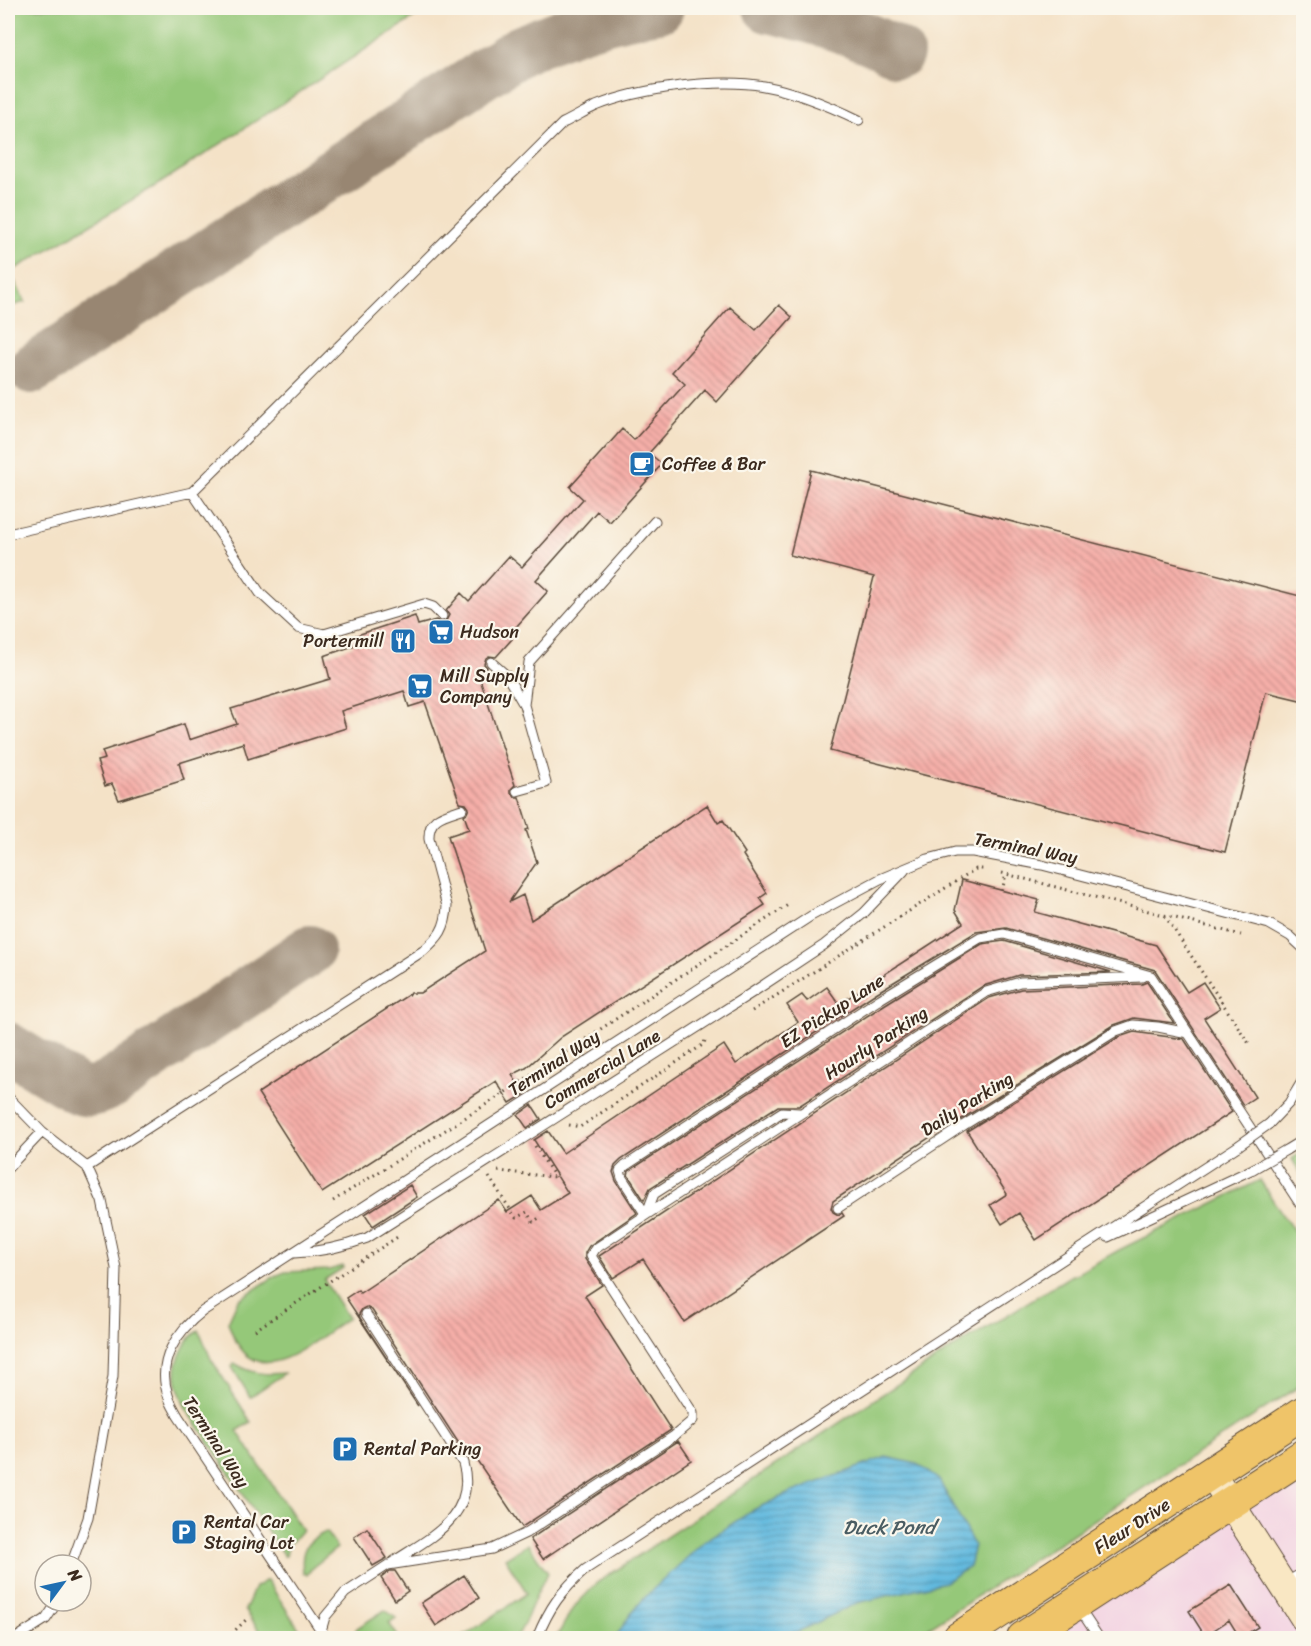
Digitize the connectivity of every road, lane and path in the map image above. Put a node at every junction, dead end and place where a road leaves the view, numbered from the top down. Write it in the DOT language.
graph roads {
  1 [pos="859,120"];
  2 [pos="192,492"];
  3 [pos="656,521"];
  4 [pos="8,534"];
  5 [pos="442,616"];
  6 [pos="492,662"];
  7 [pos="525,705"];
  8 [pos="518,792"];
  9 [pos="462,809"];
  10 [pos="907,868"];
  11 [pos="985,869"];
  12 [pos="995,872"];
  13 [pos="1006,874"];
  14 [pos="1002,891"];
  15 [pos="788,905"];
  16 [pos="1164,915"];
  17 [pos="1241,935"];
  18 [pos="1304,949"];
  19 [pos="1150,976"];
  20 [pos="752,1011"];
  21 [pos="1188,1033"];
  22 [pos="706,1037"];
  23 [pos="1250,1045"];
  24 [pos="1304,1078"];
  25 [pos="8,1097"];
  26 [pos="568,1125"];
  27 [pos="42,1132"];
  28 [pos="1304,1138"];
  29 [pos="544,1141"];
  30 [pos="87,1167"];
  31 [pos="8,1168"];
  32 [pos="498,1171"];
  33 [pos="489,1177"];
  34 [pos="333,1201"];
  35 [pos="838,1208"];
  36 [pos="1304,1210"];
  37 [pos="646,1215"];
  38 [pos="539,1218"];
  39 [pos="403,1233"];
  40 [pos="1083,1247"];
  41 [pos="292,1253"];
  42 [pos="366,1314"];
  43 [pos="255,1330"];
  44 [pos="1304,1412"];
  45 [pos="1304,1455"];
  46 [pos="1211,1473"];
  47 [pos="1230,1503"];
  48 [pos="75,1553"];
  49 [pos="388,1564"];
  50 [pos="1293,1578"];
  51 [pos="1076,1604"];
  52 [pos="50,1613"];
  53 [pos="248,1618"];
  54 [pos="1304,1618"];
  55 [pos="323,1635"];
  56 [pos="1034,1636"];
  57 [pos="16,1638"];
  58 [pos="227,1638"];
  59 [pos="537,1638"];
  60 [pos="960,1638"];
  61 [pos="1099,1638"];
  1 -- 2 [label="lane"];
  2 -- 4 [label="lane"];
  2 -- 5 [label="lane"];
  3 -- 7 [label="lane"];
  6 -- 7 [label="lane"];
  7 -- 8 [label="lane"];
  9 -- 30 [label="lane"];
  10 -- 18 [label="lane, Terminal Way"];
  10 -- 41 [label="lane, Terminal Way"];
  10 -- 41 [label="lane, Commercial Lane"];
  11 -- 20 [label="path"];
  12 -- 13 [label="path"];
  13 -- 14 [label="path"];
  13 -- 16 [label="path"];
  15 -- 34 [label="path"];
  16 -- 17 [label="path"];
  16 -- 23 [label="path"];
  19 -- 21 [label="lane"];
  19 -- 37 [label="lane, Hourly Parking"];
  19 -- 37 [label="lane, EZ Pickup Lane"];
  21 -- 35 [label="lane, Daily Parking"];
  21 -- 36 [label="lane"];
  22 -- 26 [label="path"];
  24 -- 40 [label="lane, bridge"];
  25 -- 27 [label="lane"];
  27 -- 30 [label="lane"];
  27 -- 31 [label="lane"];
  28 -- 40 [label="lane, bridge"];
  29 -- 32 [label="path"];
  30 -- 48 [label="lane"];
  33 -- 38 [label="path"];
  37 -- 49 [label="lane"];
  39 -- 43 [label="path"];
  40 -- 59 [label="lane"];
  41 -- 55 [label="lane, Terminal Way"];
  42 -- 49 [label="lane"];
  44 -- 46 [label="main road, Fleur Drive"];
  45 -- 47 [label="main road, Fleur Drive"];
  46 -- 47 [label="street"];
  46 -- 60 [label="main road, Fleur Drive"];
  47 -- 50 [label="street"];
  47 -- 51 [label="main road, Fleur Drive"];
  49 -- 55 [label="lane"];
  50 -- 54 [label="street"];
  51 -- 56 [label="main road, Fleur Drive"];
  51 -- 61 [label="lane"];
  52 -- 57 [label="lane"];
  53 -- 58 [label="path"];
}
